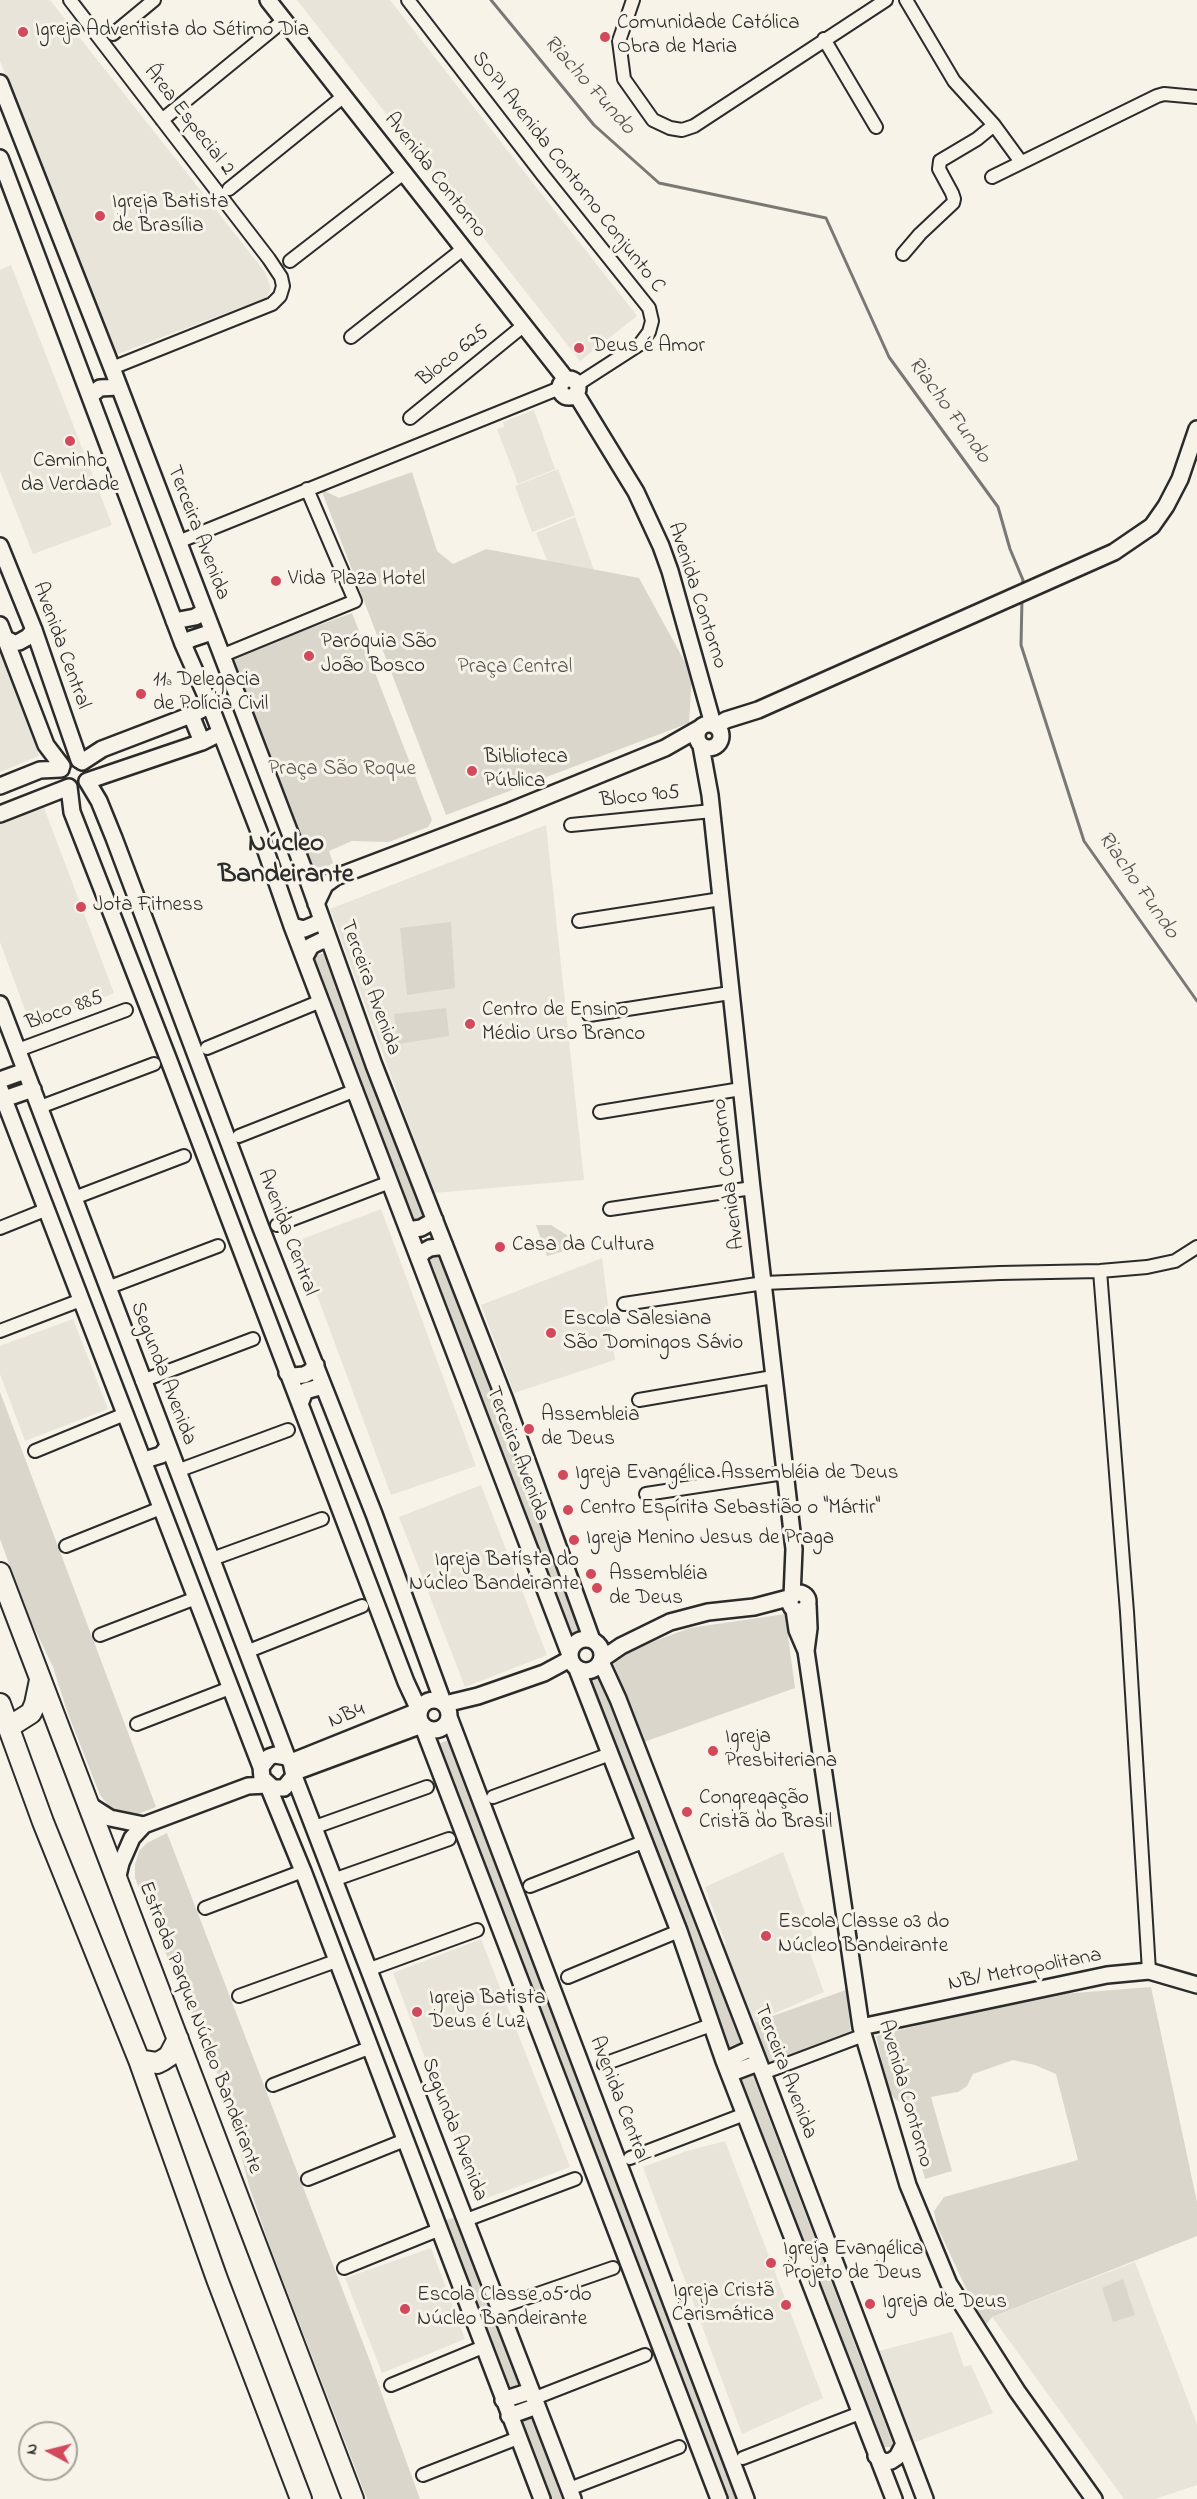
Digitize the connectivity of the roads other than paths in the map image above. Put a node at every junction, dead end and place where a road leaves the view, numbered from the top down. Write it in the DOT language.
graph roads {
  1 [pos="70,0"];
  2 [pos="154,0"];
  3 [pos="268,0"];
  4 [pos="408,0"];
  5 [pos="633,0"];
  6 [pos="886,0"];
  7 [pos="906,0"];
  8 [pos="283,21"];
  9 [pos="113,34"];
  10 [pos="824,39"];
  11 [pos="0,83"];
  12 [pos="344,96"];
  13 [pos="1197,97"];
  14 [pos="162,120"];
  15 [pos="994,125"];
  16 [pos="876,127"];
  17 [pos="0,158"];
  18 [pos="1021,162"];
  19 [pos="405,172"];
  20 [pos="992,177"];
  21 [pos="229,189"];
  22 [pos="464,249"];
  23 [pos="903,254"];
  24 [pos="290,261"];
  25 [pos="524,326"];
  26 [pos="351,337"];
  27 [pos="111,365"];
  28 [pos="81,371"];
  29 [pos="570,386"];
  30 [pos="118,387"];
  31 [pos="91,395"];
  32 [pos="410,418"];
  33 [pos="1197,429"];
  34 [pos="307,489"];
  35 [pos="178,542"];
  36 [pos="0,546"];
  37 [pos="205,611"];
  38 [pos="174,621"];
  39 [pos="34,630"];
  40 [pos="3,632"];
  41 [pos="212,632"];
  42 [pos="183,644"];
  43 [pos="221,656"];
  44 [pos="210,705"];
  45 [pos="191,715"];
  46 [pos="712,731"];
  47 [pos="220,733"];
  48 [pos="202,742"];
  49 [pos="700,745"];
  50 [pos="665,748"];
  51 [pos="80,761"];
  52 [pos="62,768"];
  53 [pos="87,781"];
  54 [pos="0,786"];
  55 [pos="69,787"];
  56 [pos="710,795"];
  57 [pos="712,810"];
  58 [pos="0,814"];
  59 [pos="571,825"];
  60 [pos="306,875"];
  61 [pos="336,878"];
  62 [pos="721,899"];
  63 [pos="318,911"];
  64 [pos="579,921"];
  65 [pos="292,926"];
  66 [pos="329,941"];
  67 [pos="305,957"];
  68 [pos="730,993"];
  69 [pos="321,1001"];
  70 [pos="0,1004"];
  71 [pos="126,1010"];
  72 [pos="589,1016"];
  73 [pos="18,1050"];
  74 [pos="200,1053"];
  75 [pos="161,1061"];
  76 [pos="25,1071"];
  77 [pos="174,1075"];
  78 [pos="0,1080"];
  79 [pos="33,1089"];
  80 [pos="741,1089"];
  81 [pos="356,1090"];
  82 [pos="2,1094"];
  83 [pos="40,1107"];
  84 [pos="600,1112"];
  85 [pos="5,1120"];
  86 [pos="239,1137"];
  87 [pos="184,1156"];
  88 [pos="390,1182"];
  89 [pos="752,1188"];
  90 [pos="74,1198"];
  91 [pos="610,1209"];
  92 [pos="45,1210"];
  93 [pos="435,1220"];
  94 [pos="277,1225"];
  95 [pos="0,1228"];
  96 [pos="408,1230"];
  97 [pos="218,1246"];
  98 [pos="445,1246"];
  99 [pos="1197,1247"];
  100 [pos="419,1258"];
  101 [pos="1100,1271"];
  102 [pos="764,1283"];
  103 [pos="107,1288"];
  104 [pos="81,1300"];
  105 [pos="624,1304"];
  106 [pos="0,1331"];
  107 [pos="253,1339"];
  108 [pos="316,1365"];
  109 [pos="287,1373"];
  110 [pos="773,1377"];
  111 [pos="142,1382"];
  112 [pos="323,1386"];
  113 [pos="639,1400"];
  114 [pos="300,1404"];
  115 [pos="125,1414"];
  116 [pos="288,1430"];
  117 [pos="167,1448"];
  118 [pos="35,1450"];
  119 [pos="142,1458"];
  120 [pos="177,1471"];
  121 [pos="784,1473"];
  122 [pos="151,1481"];
  123 [pos="646,1494"];
  124 [pos="161,1508"];
  125 [pos="322,1519"];
  126 [pos="66,1546"];
  127 [pos="212,1559"];
  128 [pos="0,1574"];
  129 [pos="196,1598"];
  130 [pos="797,1602"];
  131 [pos="362,1606"];
  132 [pos="100,1635"];
  133 [pos="598,1651"];
  134 [pos="246,1652"];
  135 [pos="573,1663"];
  136 [pos="40,1679"];
  137 [pos="230,1688"];
  138 [pos="0,1704"];
  139 [pos="446,1709"];
  140 [pos="421,1718"];
  141 [pos="137,1724"];
  142 [pos="9,1727"];
  143 [pos="0,1749"];
  144 [pos="610,1754"];
  145 [pos="292,1767"];
  146 [pos="24,1768"];
  147 [pos="264,1777"];
  148 [pos="426,1787"];
  149 [pos="494,1797"];
  150 [pos="88,1804"];
  151 [pos="144,1825"];
  152 [pos="315,1827"];
  153 [pos="449,1839"];
  154 [pos="644,1842"];
  155 [pos="303,1871"];
  156 [pos="117,1880"];
  157 [pos="336,1880"];
  158 [pos="530,1886"];
  159 [pos="205,1908"];
  160 [pos="477,1930"];
  161 [pos="679,1931"];
  162 [pos="336,1960"];
  163 [pos="369,1969"];
  164 [pos="1149,1971"];
  165 [pos="568,1977"];
  166 [pos="1197,1985"];
  167 [pos="239,1996"];
  168 [pos="711,2025"];
  169 [pos="863,2031"];
  170 [pos="178,2039"];
  171 [pos="369,2048"];
  172 [pos="139,2060"];
  173 [pos="758,2061"];
  174 [pos="604,2064"];
  175 [pos="727,2067"];
  176 [pos="273,2085"];
  177 [pos="745,2114"];
  178 [pos="601,2116"];
  179 [pos="575,2126"];
  180 [pos="405,2140"];
  181 [pos="630,2158"];
  182 [pos="448,2178"];
  183 [pos="308,2179"];
  184 [pos="575,2179"];
  185 [pos="423,2189"];
  186 [pos="463,2214"];
  187 [pos="436,2224"];
  188 [pos="344,2268"];
  189 [pos="613,2268"];
  190 [pos="500,2307"];
  191 [pos="483,2347"];
  192 [pos="645,2355"];
  193 [pos="391,2385"];
  194 [pos="534,2398"];
  195 [pos="503,2400"];
  196 [pos="860,2413"];
  197 [pos="509,2416"];
  198 [pos="518,2438"];
  199 [pos="904,2444"];
  200 [pos="680,2447"];
  201 [pos="876,2456"];
  202 [pos="743,2458"];
  203 [pos="914,2470"];
  204 [pos="423,2475"];
  205 [pos="887,2482"];
  206 [pos="571,2494"];
  207 [pos="301,2499"];
  208 [pos="353,2499"];
  209 [pos="542,2499"];
  210 [pos="718,2499"];
  211 [pos="746,2499"];
  212 [pos="894,2499"];
  213 [pos="925,2499"];
  214 [pos="1094,2499"];
  1 -- 14 [label="street, Área Especial 2"];
  2 -- 9 [label="street"];
  3 -- 8 [label="street, Avenida Contorno"];
  4 -- 29 [label="street, SOPI Avenida Contorno Conjunto C"];
  5 -- 10 [label="street"];
  6 -- 10 [label="street"];
  7 -- 15 [label="street"];
  8 -- 12 [label="street, Avenida Contorno"];
  8 -- 14 [label="street"];
  10 -- 16 [label="street"];
  11 -- 27 [label="street, Terceira Avenida"];
  12 -- 19 [label="street, Avenida Contorno"];
  12 -- 21 [label="street"];
  13 -- 18 [label="street"];
  14 -- 27 [label="street, Área Especial 2"];
  15 -- 18 [label="street"];
  15 -- 23 [label="street"];
  17 -- 28 [label="street, Terceira Avenida"];
  18 -- 20 [label="street"];
  19 -- 22 [label="street, Avenida Contorno"];
  19 -- 24 [label="street"];
  22 -- 25 [label="street, Avenida Contorno"];
  22 -- 26 [label="street"];
  25 -- 29 [label="street, Avenida Contorno"];
  25 -- 32 [label="street, Bloco 625"];
  27 -- 28 [label="street"];
  27 -- 30 [label="street, Terceira Avenida"];
  28 -- 31 [label="street, Terceira Avenida"];
  29 -- 34 [label="street, SOPI Avenida Contorno Conjunto C"];
  29 -- 46 [label="street, Avenida Contorno"];
  30 -- 31 [label="street"];
  30 -- 35 [label="street, Terceira Avenida"];
  31 -- 38 [label="street, Terceira Avenida"];
  33 -- 46 [label="street"];
  34 -- 35 [label="street, SOPI Avenida Contorno Conjunto C"];
  34 -- 43 [label="street"];
  35 -- 37 [label="street, Terceira Avenida"];
  36 -- 39 [label="street, Avenida Central"];
  37 -- 38 [label="street"];
  37 -- 41 [label="street, Terceira Avenida"];
  38 -- 42 [label="street, Terceira Avenida"];
  39 -- 40 [label="street"];
  39 -- 51 [label="street, Avenida Central"];
  40 -- 52 [label="street"];
  41 -- 42 [label="street"];
  41 -- 43 [label="street, Terceira Avenida"];
  42 -- 44 [label="street, Terceira Avenida"];
  43 -- 60 [label="street, Terceira Avenida"];
  44 -- 45 [label="street"];
  44 -- 47 [label="street, Terceira Avenida"];
  45 -- 48 [label="street"];
  45 -- 51 [label="street"];
  46 -- 49 [label="street, Avenida Contorno"];
  46 -- 50 [label="street"];
  46 -- 56 [label="street, Avenida Contorno"];
  47 -- 48 [label="street"];
  47 -- 65 [label="street, Terceira Avenida"];
  48 -- 53 [label="street"];
  49 -- 50 [label="street"];
  49 -- 56 [label="street, Avenida Contorno"];
  50 -- 61 [label="street"];
  51 -- 52 [label="street"];
  51 -- 53 [label="street"];
  52 -- 54 [label="street"];
  52 -- 55 [label="street"];
  53 -- 55 [label="street"];
  53 -- 74 [label="street, Avenida Central"];
  55 -- 58 [label="street"];
  55 -- 75 [label="street"];
  56 -- 57 [label="street, Avenida Contorno"];
  57 -- 59 [label="street, Bloco 905"];
  57 -- 62 [label="street, Avenida Contorno"];
  60 -- 61 [label="street"];
  60 -- 63 [label="street, Terceira Avenida"];
  61 -- 63 [label="street"];
  62 -- 64 [label="street"];
  62 -- 68 [label="street, Avenida Contorno"];
  63 -- 65 [label="street"];
  63 -- 66 [label="street, Terceira Avenida"];
  65 -- 67 [label="street, Terceira Avenida"];
  66 -- 67 [label="street"];
  66 -- 93 [label="street, Terceira Avenida"];
  67 -- 69 [label="street, Terceira Avenida"];
  68 -- 72 [label="street"];
  68 -- 80 [label="street, Avenida Contorno"];
  69 -- 74 [label="street"];
  69 -- 81 [label="street, Terceira Avenida"];
  70 -- 73 [label="street, Segunda Avenida"];
  71 -- 73 [label="street, Bloco 885"];
  73 -- 76 [label="street, Segunda Avenida"];
  74 -- 75 [label="street"];
  74 -- 77 [label="street"];
  74 -- 108 [label="street, Avenida Central"];
  75 -- 77 [label="street"];
  75 -- 83 [label="street"];
  76 -- 78 [label="street"];
  76 -- 79 [label="street, Segunda Avenida"];
  77 -- 109 [label="street"];
  79 -- 82 [label="street"];
  79 -- 83 [label="street, Segunda Avenida"];
  80 -- 84 [label="street"];
  80 -- 89 [label="street, Avenida Contorno"];
  81 -- 86 [label="street"];
  81 -- 88 [label="street, Terceira Avenida"];
  82 -- 85 [label="street"];
  83 -- 90 [label="street, Segunda Avenida"];
  85 -- 92 [label="street"];
  87 -- 90 [label="street"];
  88 -- 94 [label="street"];
  88 -- 96 [label="street, Terceira Avenida"];
  89 -- 91 [label="street"];
  89 -- 102 [label="street, Avenida Contorno"];
  90 -- 103 [label="street, Segunda Avenida"];
  92 -- 95 [label="street"];
  92 -- 104 [label="street"];
  93 -- 96 [label="street"];
  93 -- 98 [label="street, Terceira Avenida"];
  96 -- 100 [label="street, Terceira Avenida"];
  97 -- 103 [label="street"];
  98 -- 100 [label="street"];
  98 -- 133 [label="street, Terceira Avenida"];
  99 -- 101 [label="street"];
  100 -- 135 [label="street, Terceira Avenida"];
  101 -- 102 [label="street"];
  101 -- 164 [label="street"];
  102 -- 105 [label="street"];
  102 -- 110 [label="street, Avenida Contorno"];
  103 -- 111 [label="street, Segunda Avenida"];
  104 -- 106 [label="street"];
  104 -- 115 [label="street"];
  107 -- 111 [label="street"];
  108 -- 109 [label="street"];
  108 -- 112 [label="street, Avenida Central"];
  109 -- 114 [label="street"];
  110 -- 113 [label="street"];
  110 -- 121 [label="street, Avenida Contorno"];
  111 -- 117 [label="street, Segunda Avenida"];
  112 -- 114 [label="street"];
  112 -- 139 [label="street, Avenida Central"];
  114 -- 140 [label="street"];
  115 -- 118 [label="street"];
  115 -- 119 [label="street"];
  116 -- 120 [label="street"];
  117 -- 119 [label="street"];
  117 -- 120 [label="street, Segunda Avenida"];
  119 -- 122 [label="street"];
  120 -- 122 [label="street"];
  120 -- 127 [label="street, Segunda Avenida"];
  121 -- 123 [label="street"];
  121 -- 130 [label="street, Avenida Contorno"];
  122 -- 124 [label="street"];
  124 -- 126 [label="street"];
  124 -- 129 [label="street"];
  125 -- 127 [label="street"];
  127 -- 134 [label="street, Segunda Avenida"];
  128 -- 136 [label="highway, Estrada Parque Núcleo Bandeirante"];
  129 -- 132 [label="street"];
  129 -- 137 [label="street"];
  130 -- 133 [label="street"];
  130 -- 169 [label="street, Avenida Contorno"];
  131 -- 134 [label="street"];
  133 -- 135 [label="street"];
  133 -- 135 [label="street"];
  133 -- 173 [label="street, Terceira Avenida"];
  134 -- 145 [label="street, Segunda Avenida"];
  135 -- 139 [label="street"];
  135 -- 144 [label="street, Terceira Avenida"];
  136 -- 142 [label="highway"];
  136 -- 150 [label="highway, Estrada Parque Núcleo Bandeirante"];
  137 -- 141 [label="street"];
  137 -- 147 [label="street"];
  138 -- 142 [label="highway"];
  139 -- 140 [label="street"];
  139 -- 140 [label="street"];
  139 -- 178 [label="street, Avenida Central"];
  140 -- 145 [label="street, NB4"];
  140 -- 179 [label="street"];
  142 -- 146 [label="highway"];
  143 -- 146 [label="highway"];
  144 -- 149 [label="street"];
  144 -- 154 [label="street, Terceira Avenida"];
  145 -- 147 [label="street"];
  145 -- 147 [label="street"];
  145 -- 152 [label="street, Segunda Avenida"];
  146 -- 172 [label="highway"];
  147 -- 151 [label="street"];
  147 -- 155 [label="street"];
  148 -- 152 [label="street"];
  150 -- 151 [label="street"];
  150 -- 156 [label="highway, Estrada Parque Núcleo Bandeirante"];
  151 -- 156 [label="street"];
  152 -- 157 [label="street, Segunda Avenida"];
  153 -- 157 [label="street"];
  154 -- 158 [label="street"];
  154 -- 161 [label="street, Terceira Avenida"];
  155 -- 159 [label="street"];
  155 -- 162 [label="street"];
  156 -- 170 [label="highway, Estrada Parque Núcleo Bandeirante"];
  157 -- 163 [label="street, Segunda Avenida"];
  160 -- 163 [label="street"];
  161 -- 165 [label="street"];
  161 -- 168 [label="street, Terceira Avenida"];
  162 -- 167 [label="street"];
  162 -- 171 [label="street"];
  163 -- 182 [label="street, Segunda Avenida"];
  164 -- 166 [label="street, NB/ Metropolitana"];
  164 -- 169 [label="street, NB/ Metropolitana"];
  168 -- 174 [label="street"];
  168 -- 175 [label="street, Terceira Avenida"];
  169 -- 173 [label="street"];
  169 -- 214 [label="street, Avenida Contorno"];
  170 -- 172 [label="highway"];
  170 -- 208 [label="highway, Estrada Parque Núcleo Bandeirante"];
  171 -- 176 [label="street"];
  171 -- 180 [label="street"];
  172 -- 207 [label="highway"];
  173 -- 175 [label="street"];
  173 -- 199 [label="street, Terceira Avenida"];
  175 -- 177 [label="street, Terceira Avenida"];
  177 -- 181 [label="street"];
  177 -- 196 [label="street, Terceira Avenida"];
  178 -- 179 [label="street"];
  178 -- 211 [label="street, Avenida Central"];
  179 -- 210 [label="street"];
  180 -- 183 [label="street"];
  180 -- 185 [label="street"];
  182 -- 185 [label="street"];
  182 -- 186 [label="street, Segunda Avenida"];
  184 -- 186 [label="street"];
  185 -- 187 [label="street"];
  186 -- 187 [label="street"];
  186 -- 190 [label="street, Segunda Avenida"];
  187 -- 188 [label="street"];
  187 -- 191 [label="street"];
  189 -- 190 [label="street"];
  190 -- 194 [label="street, Segunda Avenida"];
  191 -- 193 [label="street"];
  191 -- 195 [label="street"];
  192 -- 194 [label="street"];
  194 -- 195 [label="street"];
  194 -- 197 [label="street"];
  194 -- 206 [label="street, Segunda Avenida"];
  195 -- 197 [label="street"];
  196 -- 201 [label="street, Terceira Avenida"];
  196 -- 202 [label="street"];
  197 -- 198 [label="street"];
  198 -- 204 [label="street"];
  198 -- 209 [label="street"];
  199 -- 201 [label="street"];
  199 -- 203 [label="street, Terceira Avenida"];
  200 -- 206 [label="street"];
  201 -- 205 [label="street, Terceira Avenida"];
  203 -- 205 [label="street"];
  203 -- 213 [label="street, Terceira Avenida"];
  205 -- 212 [label="street, Terceira Avenida"];
}
